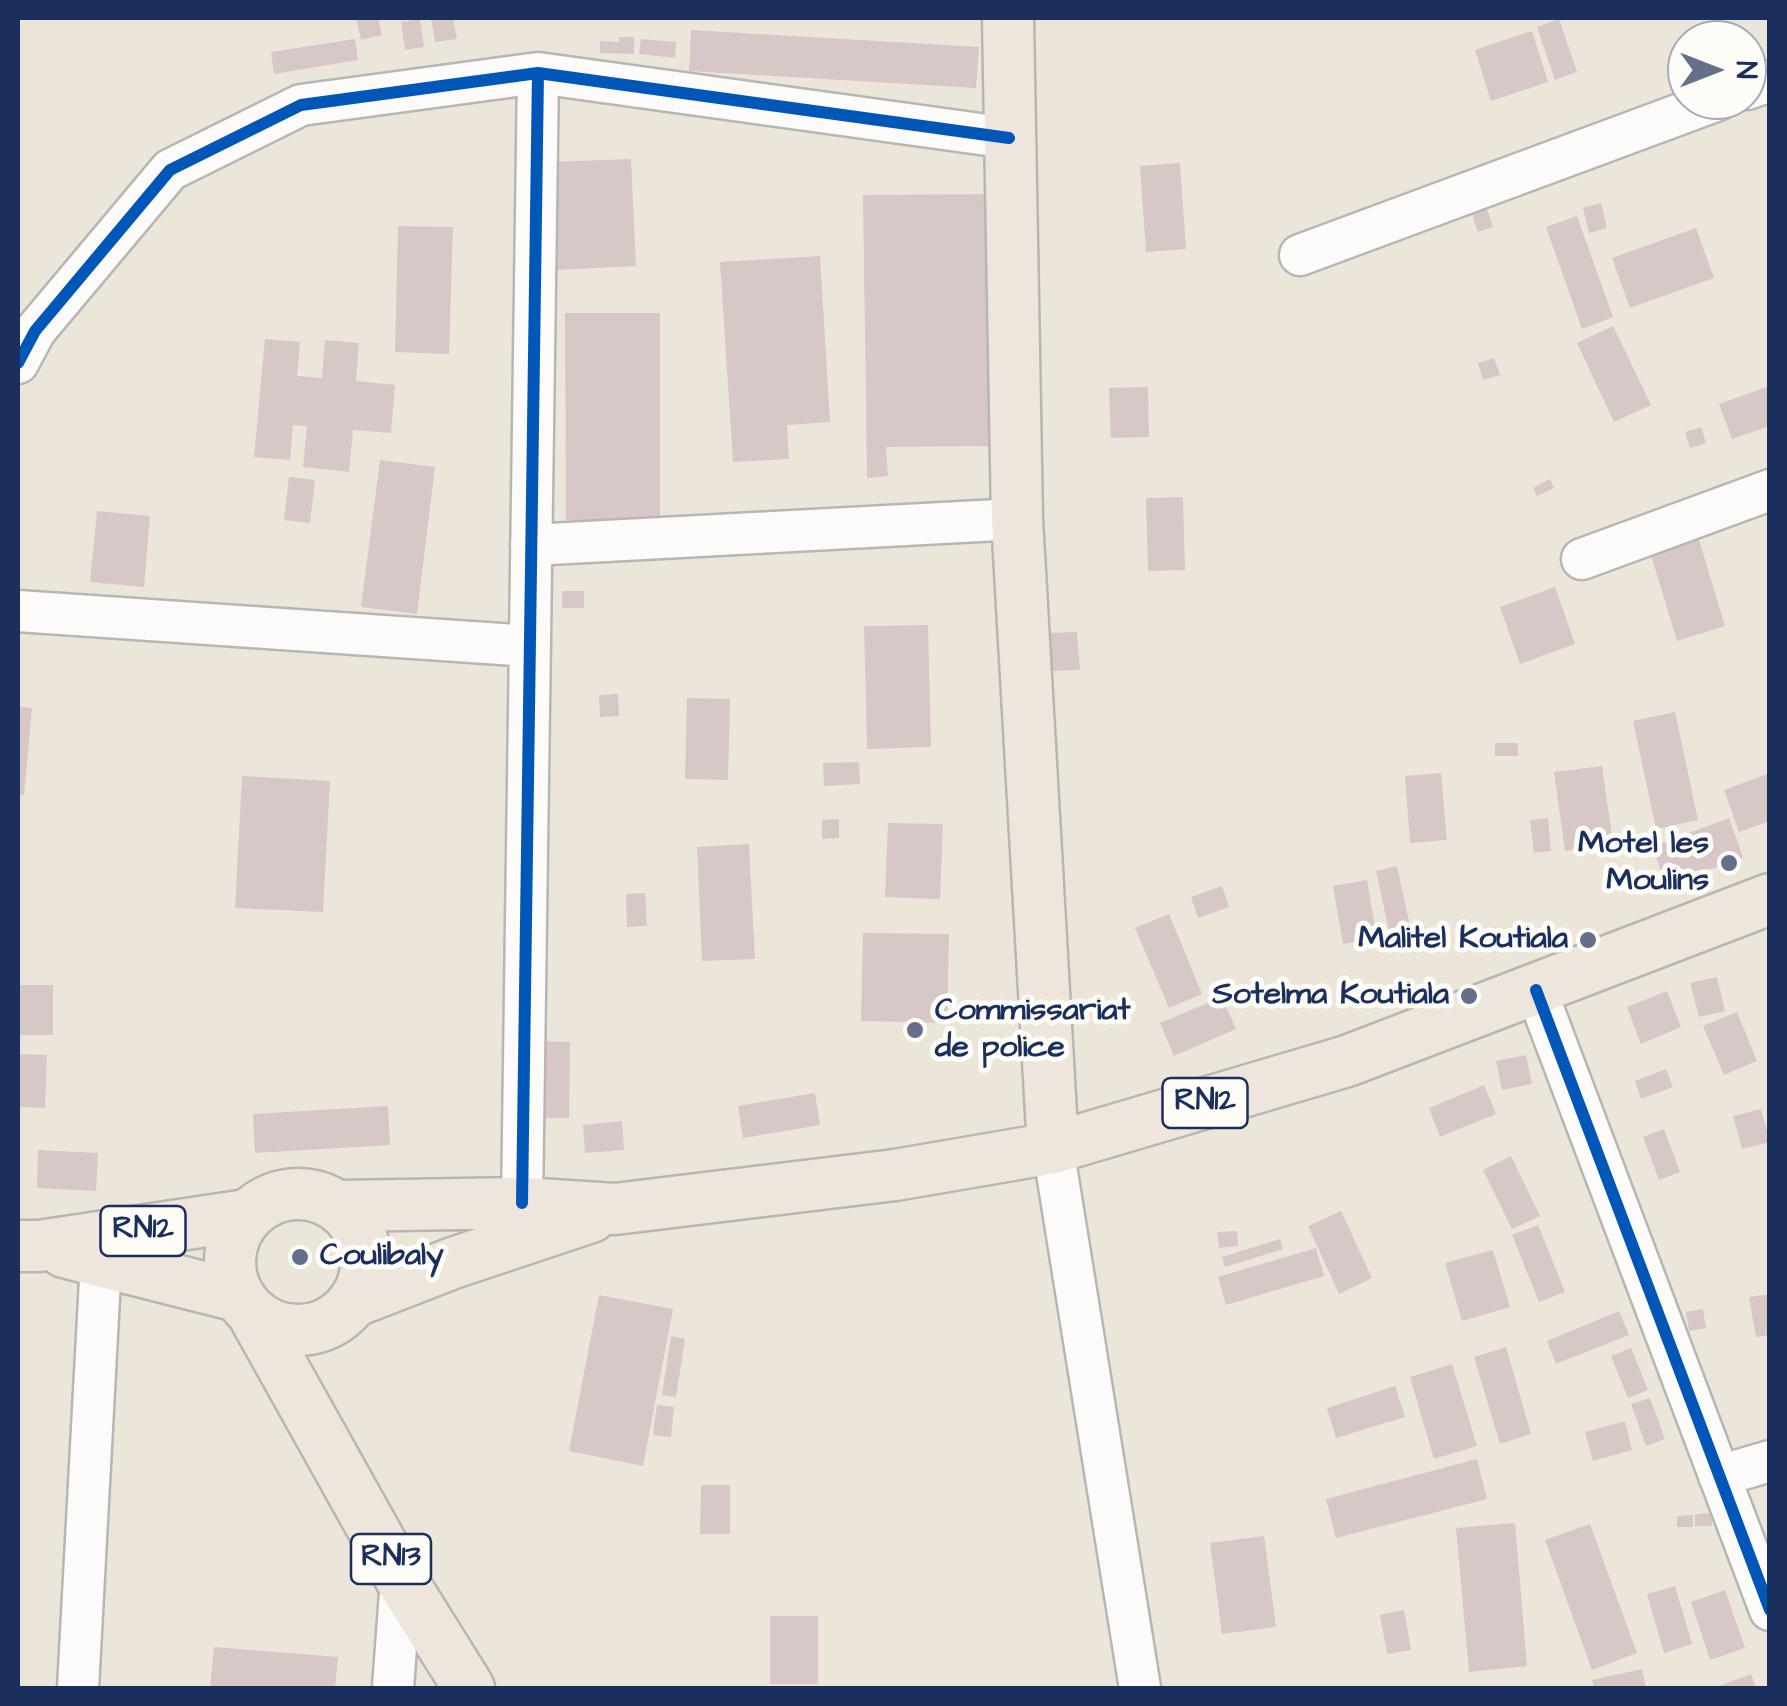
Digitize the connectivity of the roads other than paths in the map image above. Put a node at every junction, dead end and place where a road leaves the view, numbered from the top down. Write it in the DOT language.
graph roads {
  1 [pos="1008,18"];
  2 [pos="538,72"];
  3 [pos="1667,119"];
  4 [pos="1009,138"];
  5 [pos="1300,254"];
  6 [pos="18,363"];
  7 [pos="1770,490"];
  8 [pos="1017,520"];
  9 [pos="531,544"];
  10 [pos="1582,560"];
  11 [pos="18,611"];
  12 [pos="530,646"];
  13 [pos="1770,899"];
  14 [pos="1536,990"];
  15 [pos="1053,1148"];
  16 [pos="522,1203"];
  17 [pos="339,1206"];
  18 [pos="615,1209"];
  19 [pos="247,1214"];
  20 [pos="28,1246"];
  21 [pos="101,1261"];
  22 [pos="246,1305"];
  23 [pos="344,1310"];
  24 [pos="319,1425"];
  25 [pos="1770,1461"];
  26 [pos="1719,1476"];
  27 [pos="401,1579"];
  28 [pos="1770,1610"];
  29 [pos="78,1688"];
  30 [pos="392,1688"];
  31 [pos="469,1688"];
  32 [pos="1140,1688"];
  1 -- 4 [label="main road"];
  2 -- 4 [label="street"];
  2 -- 6 [label="street"];
  2 -- 9 [label="street"];
  3 -- 5 [label="street"];
  4 -- 8 [label="main road"];
  7 -- 10 [label="street"];
  8 -- 9 [label="street"];
  8 -- 15 [label="main road"];
  9 -- 12 [label="street"];
  11 -- 12 [label="street"];
  12 -- 16 [label="street"];
  13 -- 14 [label="main road, RN12"];
  14 -- 15 [label="main road, RN12"];
  14 -- 26 [label="street"];
  15 -- 18 [label="main road, RN12"];
  15 -- 32 [label="street"];
  16 -- 17 [label="main road, RN12"];
  16 -- 18 [label="main road, RN12"];
  17 -- 19 [label="main road"];
  17 -- 23 [label="main road"];
  18 -- 23 [label="main road, RN12"];
  19 -- 20 [label="main road, RN12"];
  19 -- 22 [label="main road"];
  20 -- 21 [label="main road, RN12"];
  21 -- 22 [label="main road, RN12"];
  21 -- 29 [label="street"];
  22 -- 23 [label="main road"];
  22 -- 24 [label="main road, RN13"];
  23 -- 24 [label="main road"];
  24 -- 27 [label="main road, RN13"];
  25 -- 26 [label="street"];
  26 -- 28 [label="street"];
  27 -- 30 [label="street"];
  27 -- 31 [label="main road, RN13"];
}
